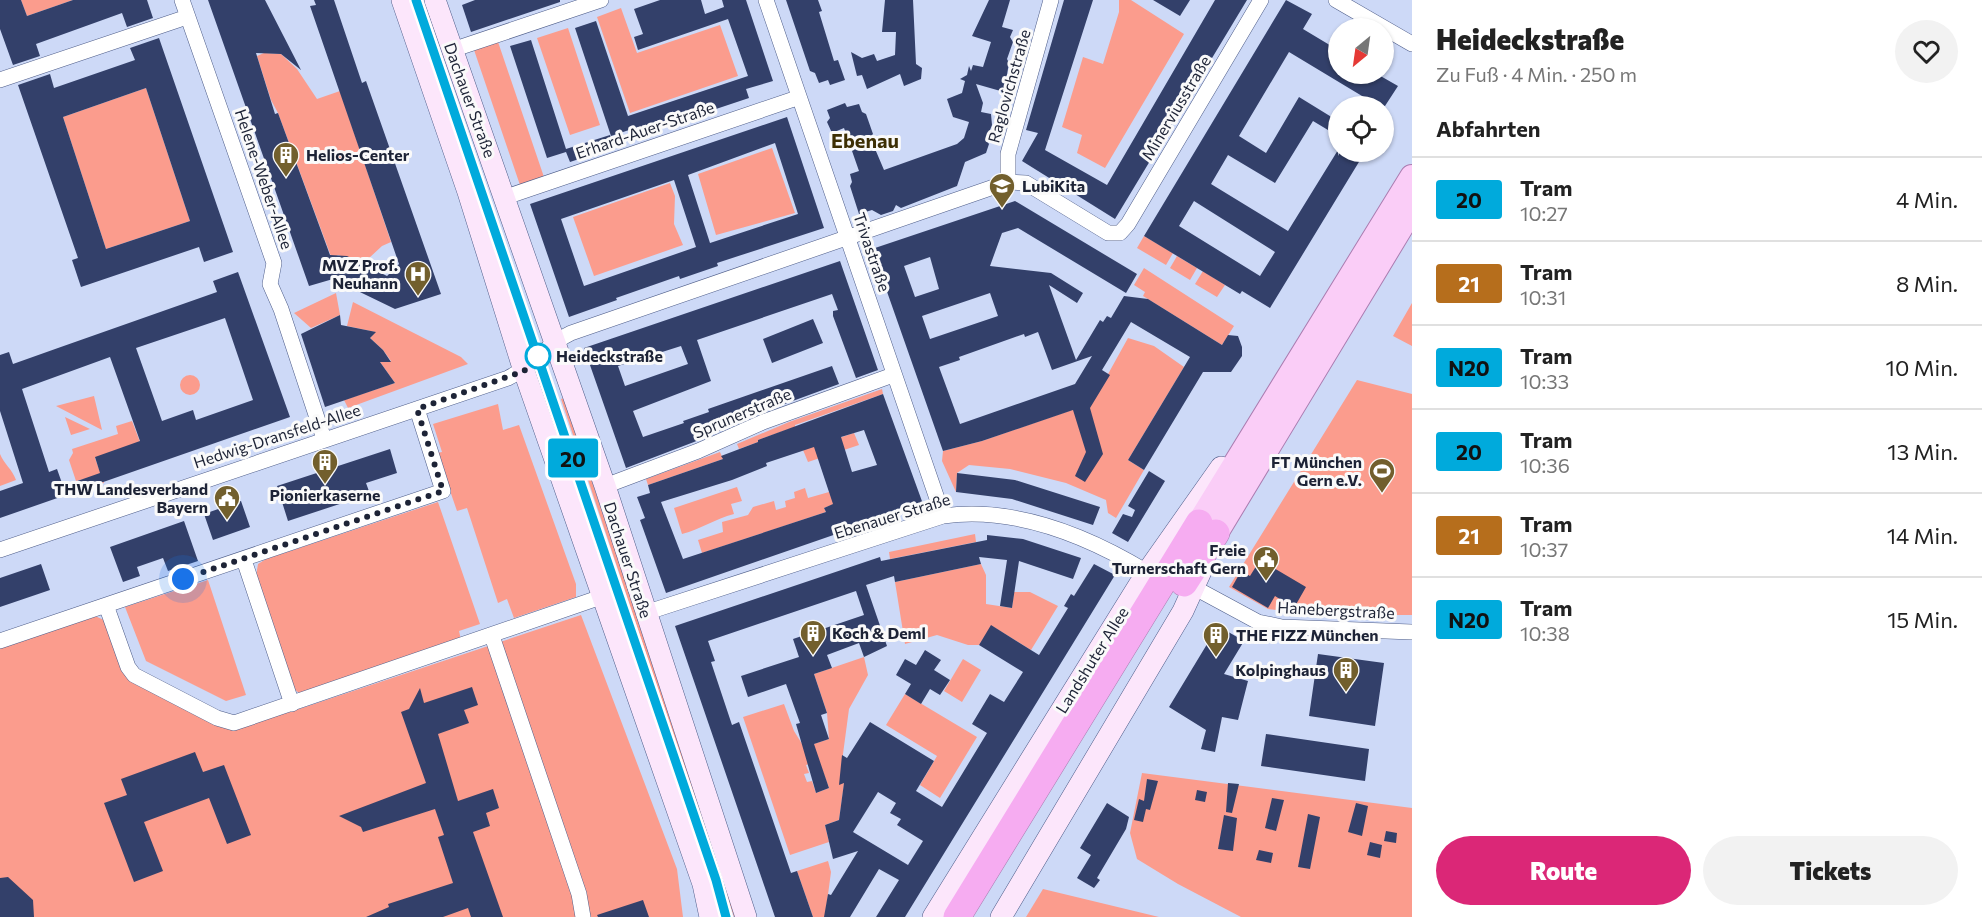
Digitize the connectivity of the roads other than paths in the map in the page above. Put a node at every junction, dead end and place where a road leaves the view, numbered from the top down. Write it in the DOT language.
graph roads {
  1 [pos="182,0"];
  2 [pos="402,0"];
  3 [pos="435,0"];
  4 [pos="600,0"];
  5 [pos="766,0"];
  6 [pos="1051,0"];
  7 [pos="1261,0"];
  8 [pos="1336,0"];
  9 [pos="188,17"];
  10 [pos="1412,45"];
  11 [pos="452,50"];
  12 [pos="0,80"];
  13 [pos="797,98"];
  14 [pos="1412,177"];
  15 [pos="1008,182"];
  16 [pos="506,197"];
  17 [pos="1412,209"];
  18 [pos="848,239"];
  19 [pos="555,340"];
  20 [pos="524,371"];
  21 [pos="894,375"];
  22 [pos="417,409"];
  23 [pos="1265,414"];
  24 [pos="324,439"];
  25 [pos="605,486"];
  26 [pos="943,516"];
  27 [pos="1207,528"];
  28 [pos="0,550"];
  29 [pos="244,560"];
  30 [pos="1147,572"];
  31 [pos="1195,588"];
  32 [pos="604,596"];
  33 [pos="106,604"];
  34 [pos="645,613"];
  35 [pos="1412,632"];
  36 [pos="492,636"];
  37 [pos="0,641"];
  38 [pos="292,704"];
  39 [pos="583,917"];
  40 [pos="710,917"];
  41 [pos="746,917"];
  42 [pos="933,917"];
  43 [pos="957,917"];
  44 [pos="976,917"];
  45 [pos="1001,917"];
  1 -- 9 [label="street, Helene-Weber-Allee"];
  2 -- 20 [label="main road, Dachauer Straße"];
  3 -- 11 [label="main road, Dachauer Straße"];
  4 -- 11 [label="street"];
  5 -- 13 [label="street, Trivastraße"];
  6 -- 15 [label="street, Raglovichstraße"];
  7 -- 15 [label="street, Minerviusstraße"];
  8 -- 10 [label="street"];
  9 -- 12 [label="street"];
  9 -- 24 [label="street, Helene-Weber-Allee"];
  11 -- 16 [label="main road, Dachauer Straße"];
  13 -- 16 [label="street, Erhard-Auer-Straße"];
  13 -- 18 [label="street, Trivastraße"];
  14 -- 23 [label="main road, Landshuter Allee"];
  15 -- 18 [label="street"];
  16 -- 19 [label="main road, Dachauer Straße"];
  17 -- 27 [label="main road, Landshuter Allee"];
  18 -- 19 [label="street"];
  18 -- 21 [label="street, Trivastraße"];
  19 -- 20 [label="street, Hedwig-Dransfeld-Allee"];
  19 -- 25 [label="main road, Dachauer Straße"];
  20 -- 22 [label="street, Hedwig-Dransfeld-Allee"];
  20 -- 32 [label="main road, Dachauer Straße"];
  21 -- 25 [label="street, Sprunerstraße"];
  21 -- 26 [label="street, Trivastraße"];
  22 -- 24 [label="street, Hedwig-Dransfeld-Allee"];
  22 -- 29 [label="street"];
  23 -- 27 [label="main road, Landshuter Allee"];
  23 -- 30 [label="main road, Landshuter Allee"];
  24 -- 28 [label="street, Hedwig-Dransfeld-Allee"];
  25 -- 34 [label="main road, Dachauer Straße"];
  26 -- 30 [label="street, Ebenauer Straße"];
  26 -- 34 [label="street, Ebenauer Straße"];
  27 -- 31 [label="main road, Landshuter Allee"];
  27 -- 43 [label="highway, Landshuter Allee"];
  27 -- 44 [label="highway, Landshuter Allee"];
  29 -- 33 [label="street"];
  29 -- 38 [label="street"];
  30 -- 42 [label="main road, Landshuter Allee"];
  31 -- 35 [label="street, Hanebergstraße"];
  31 -- 45 [label="main road, Landshuter Allee"];
  32 -- 36 [label="street, Dachauer Straße"];
  32 -- 40 [label="main road, Dachauer Straße"];
  33 -- 37 [label="street"];
  33 -- 38 [label="street, Dachauer Straße"];
  34 -- 41 [label="main road, Dachauer Straße"];
  36 -- 38 [label="street, Dachauer Straße"];
  36 -- 39 [label="street"];
}
